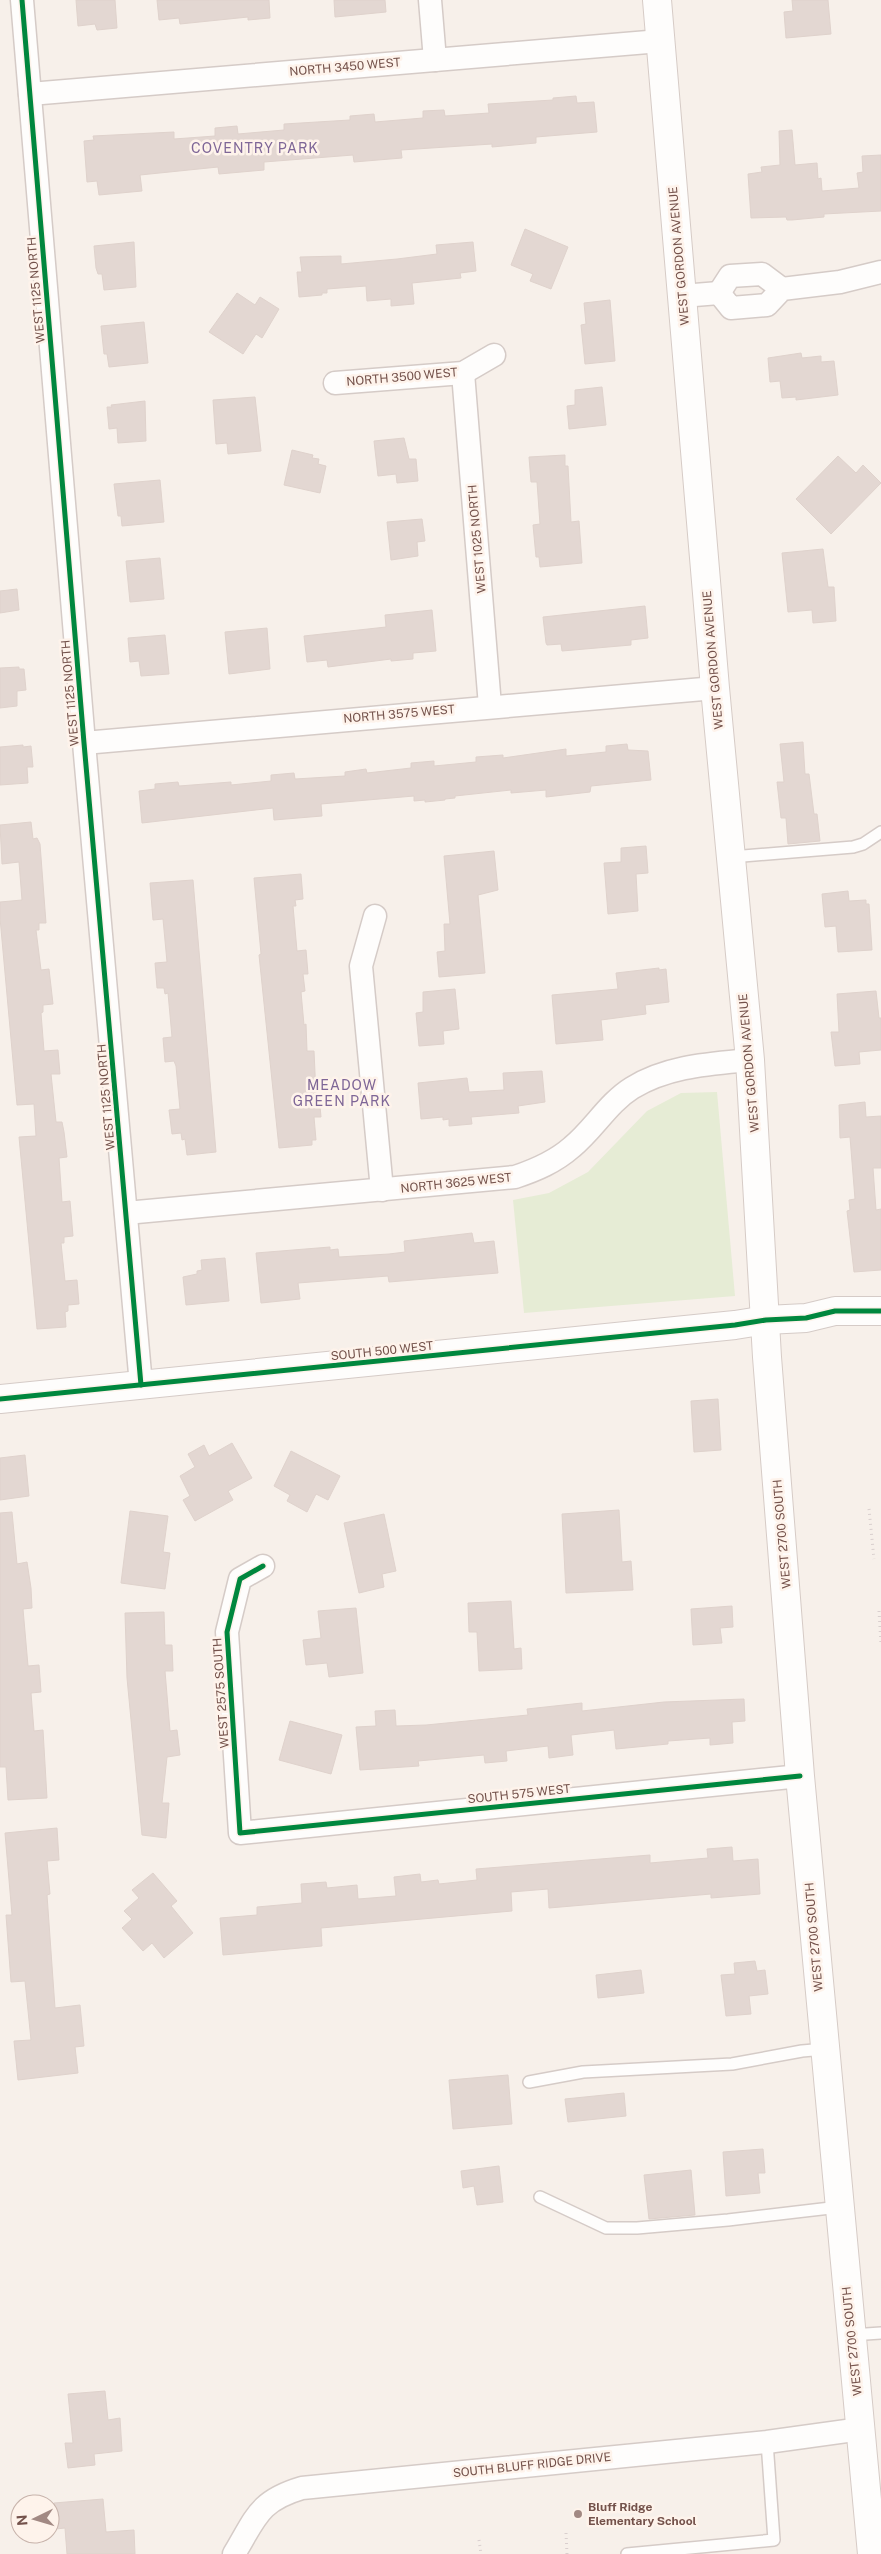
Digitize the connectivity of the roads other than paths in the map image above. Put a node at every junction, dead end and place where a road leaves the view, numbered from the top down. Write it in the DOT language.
graph roads {
  1 [pos="22,0"];
  2 [pos="430,0"];
  3 [pos="656,0"];
  4 [pos="660,40"];
  5 [pos="435,60"];
  6 [pos="30,94"];
  7 [pos="881,272"];
  8 [pos="782,289"];
  9 [pos="719,293"];
  10 [pos="682,296"];
  11 [pos="494,355"];
  12 [pos="463,373"];
  13 [pos="335,382"];
  14 [pos="715,688"];
  15 [pos="490,706"];
  16 [pos="84,743"];
  17 [pos="881,832"];
  18 [pos="731,857"];
  19 [pos="375,916"];
  20 [pos="750,1060"];
  21 [pos="382,1190"];
  22 [pos="126,1213"];
  23 [pos="881,1311"];
  24 [pos="766,1320"];
  25 [pos="142,1385"];
  26 [pos="0,1399"];
  27 [pos="263,1566"];
  28 [pos="800,1776"];
  29 [pos="240,1833"];
  30 [pos="825,2049"];
  31 [pos="530,2082"];
  32 [pos="540,2196"];
  33 [pos="839,2207"];
  34 [pos="881,2333"];
  35 [pos="851,2335"];
  36 [pos="861,2429"];
  37 [pos="767,2442"];
  38 [pos="234,2554"];
  39 [pos="627,2554"];
  40 [pos="872,2554"];
  1 -- 6 [label="street, WEST 1125 NORTH"];
  2 -- 5 [label="street"];
  3 -- 4 [label="main road, WEST GORDON AVENUE"];
  4 -- 5 [label="street, NORTH 3450 WEST"];
  4 -- 10 [label="main road, WEST GORDON AVENUE"];
  5 -- 6 [label="street, NORTH 3450 WEST"];
  6 -- 16 [label="street, WEST 1125 NORTH"];
  7 -- 8 [label="street"];
  8 -- 9 [label="street"];
  8 -- 9 [label="street"];
  9 -- 10 [label="street"];
  10 -- 14 [label="main road, WEST GORDON AVENUE"];
  11 -- 12 [label="street, NORTH 3500 WEST"];
  12 -- 13 [label="street, NORTH 3500 WEST"];
  12 -- 15 [label="street, WEST 1025 NORTH"];
  14 -- 15 [label="street, NORTH 3575 WEST"];
  14 -- 18 [label="main road, WEST GORDON AVENUE"];
  15 -- 16 [label="street, NORTH 3575 WEST"];
  16 -- 22 [label="street, WEST 1125 NORTH"];
  17 -- 18 [label="lane"];
  18 -- 20 [label="main road, WEST GORDON AVENUE"];
  19 -- 21 [label="street"];
  20 -- 21 [label="street, NORTH 3625 WEST"];
  20 -- 24 [label="main road, WEST GORDON AVENUE"];
  21 -- 22 [label="street, NORTH 3625 WEST"];
  22 -- 25 [label="street, WEST 1125 NORTH"];
  23 -- 24 [label="main road, SOUTH 500 WEST"];
  24 -- 25 [label="main road, SOUTH 500 WEST"];
  24 -- 28 [label="main road, WEST 2700 SOUTH"];
  25 -- 26 [label="main road, SOUTH 500 WEST"];
  27 -- 29 [label="street, WEST 2575 SOUTH"];
  28 -- 29 [label="street, SOUTH 575 WEST"];
  28 -- 30 [label="main road, WEST 2700 SOUTH"];
  30 -- 31 [label="lane"];
  30 -- 33 [label="main road, WEST 2700 SOUTH"];
  32 -- 33 [label="lane"];
  33 -- 35 [label="main road, WEST 2700 SOUTH"];
  34 -- 35 [label="lane"];
  35 -- 36 [label="main road, WEST 2700 SOUTH"];
  36 -- 37 [label="street, SOUTH BLUFF RIDGE DRIVE"];
  36 -- 40 [label="main road, WEST 2700 SOUTH"];
  37 -- 38 [label="street, SOUTH BLUFF RIDGE DRIVE"];
  37 -- 39 [label="lane"];
}
